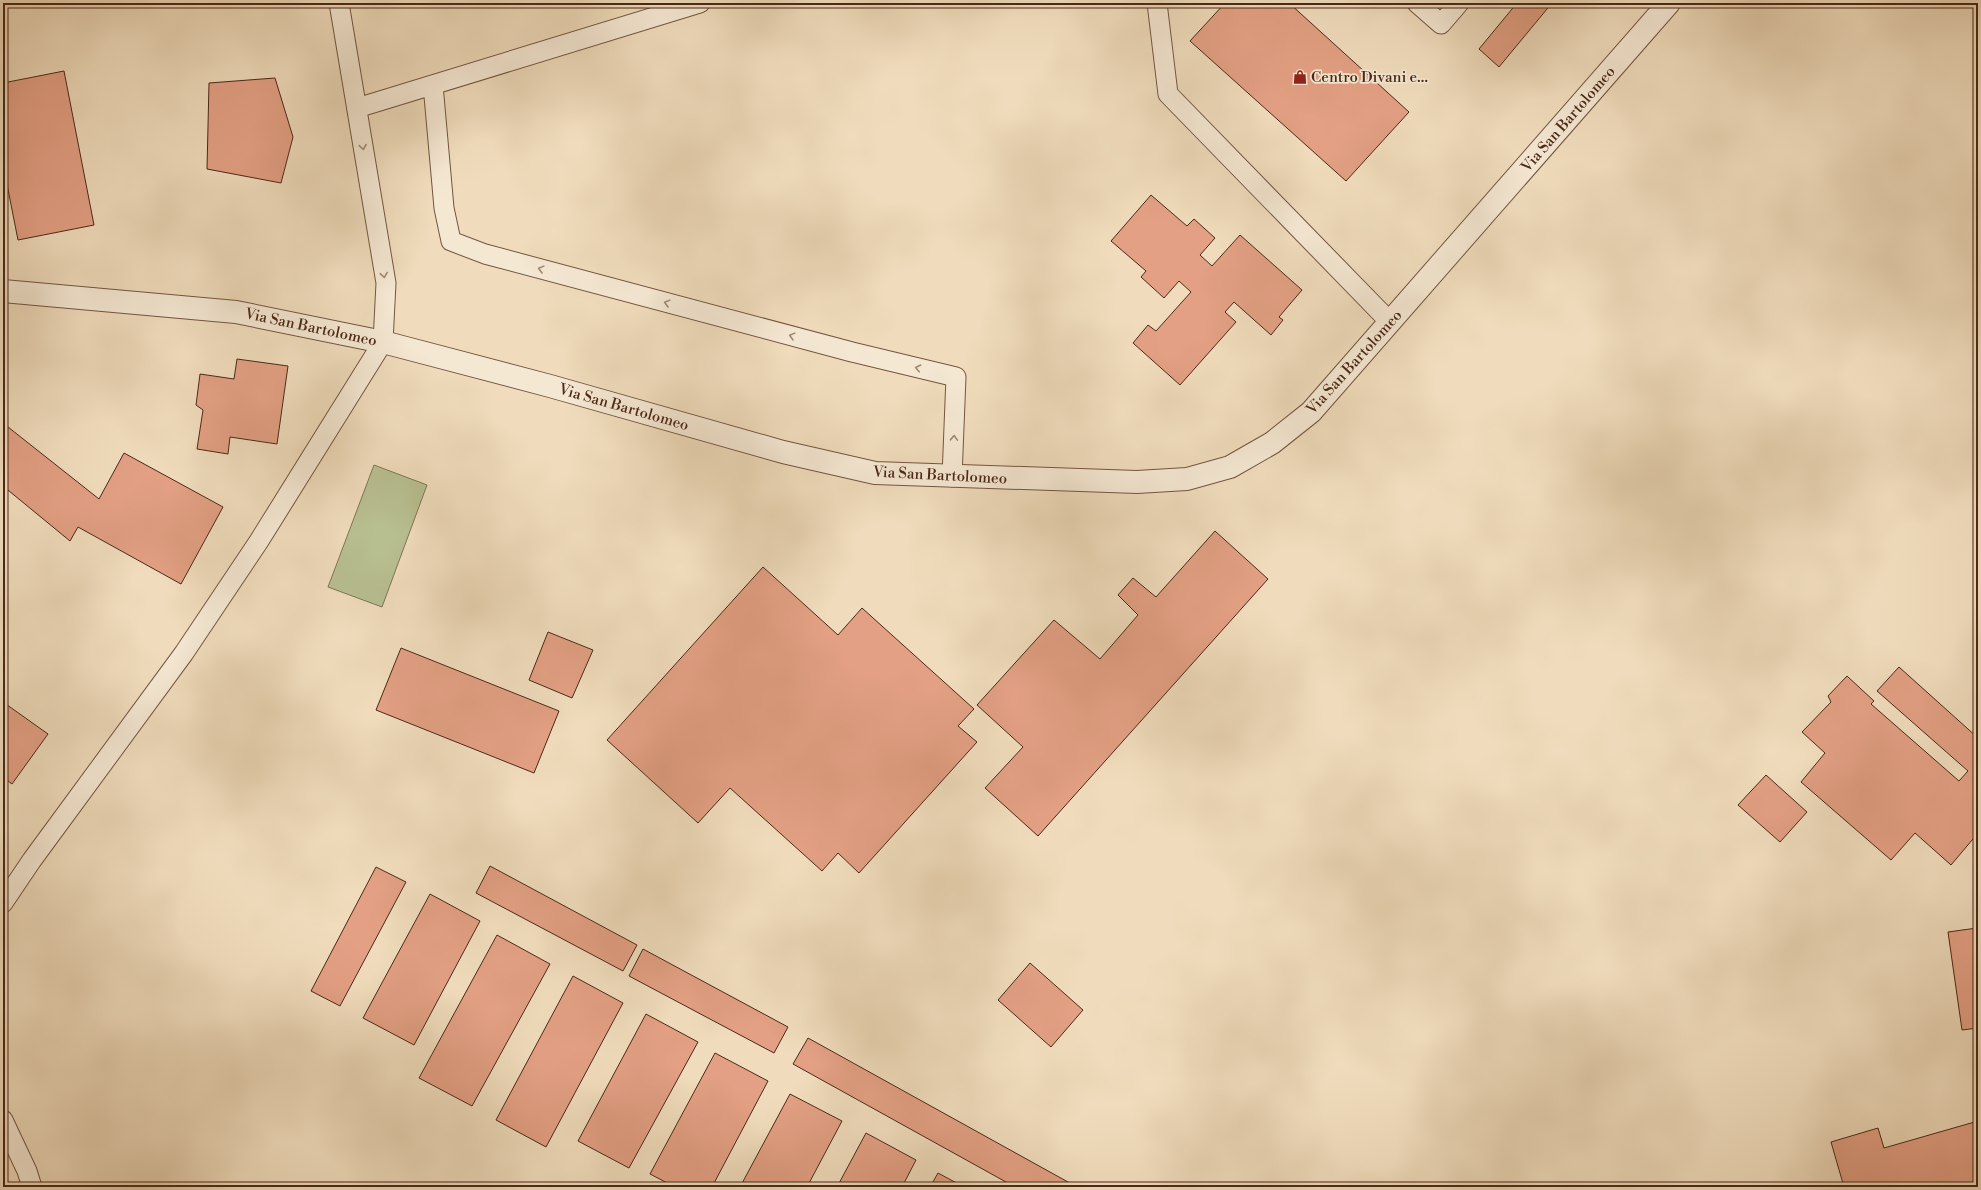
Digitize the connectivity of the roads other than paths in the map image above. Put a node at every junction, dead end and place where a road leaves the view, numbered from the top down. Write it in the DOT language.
graph roads {
  1 [pos="339,3"];
  2 [pos="700,3"];
  3 [pos="1157,3"];
  4 [pos="1417,3"];
  5 [pos="1460,3"];
  6 [pos="1669,3"];
  7 [pos="433,84"];
  8 [pos="357,108"];
  9 [pos="3,291"];
  10 [pos="1390,322"];
  11 [pos="383,342"];
  12 [pos="952,477"];
  13 [pos="3,903"];
  14 [pos="3,1120"];
  15 [pos="32,1187"];
  1 -- 8 [label="lane"];
  2 -- 7 [label="lane"];
  3 -- 10 [label="lane"];
  4 -- 5 [label="lane"];
  6 -- 10 [label="street, Via San Bartolomeo"];
  7 -- 8 [label="lane"];
  12 -- 7 [label="lane, one-way"];
  8 -- 11 [label="lane, one-way"];
  9 -- 11 [label="street, Via San Bartolomeo"];
  10 -- 12 [label="street, Via San Bartolomeo"];
  11 -- 12 [label="street, Via San Bartolomeo"];
  11 -- 13 [label="lane"];
  14 -- 15 [label="lane"];
}
